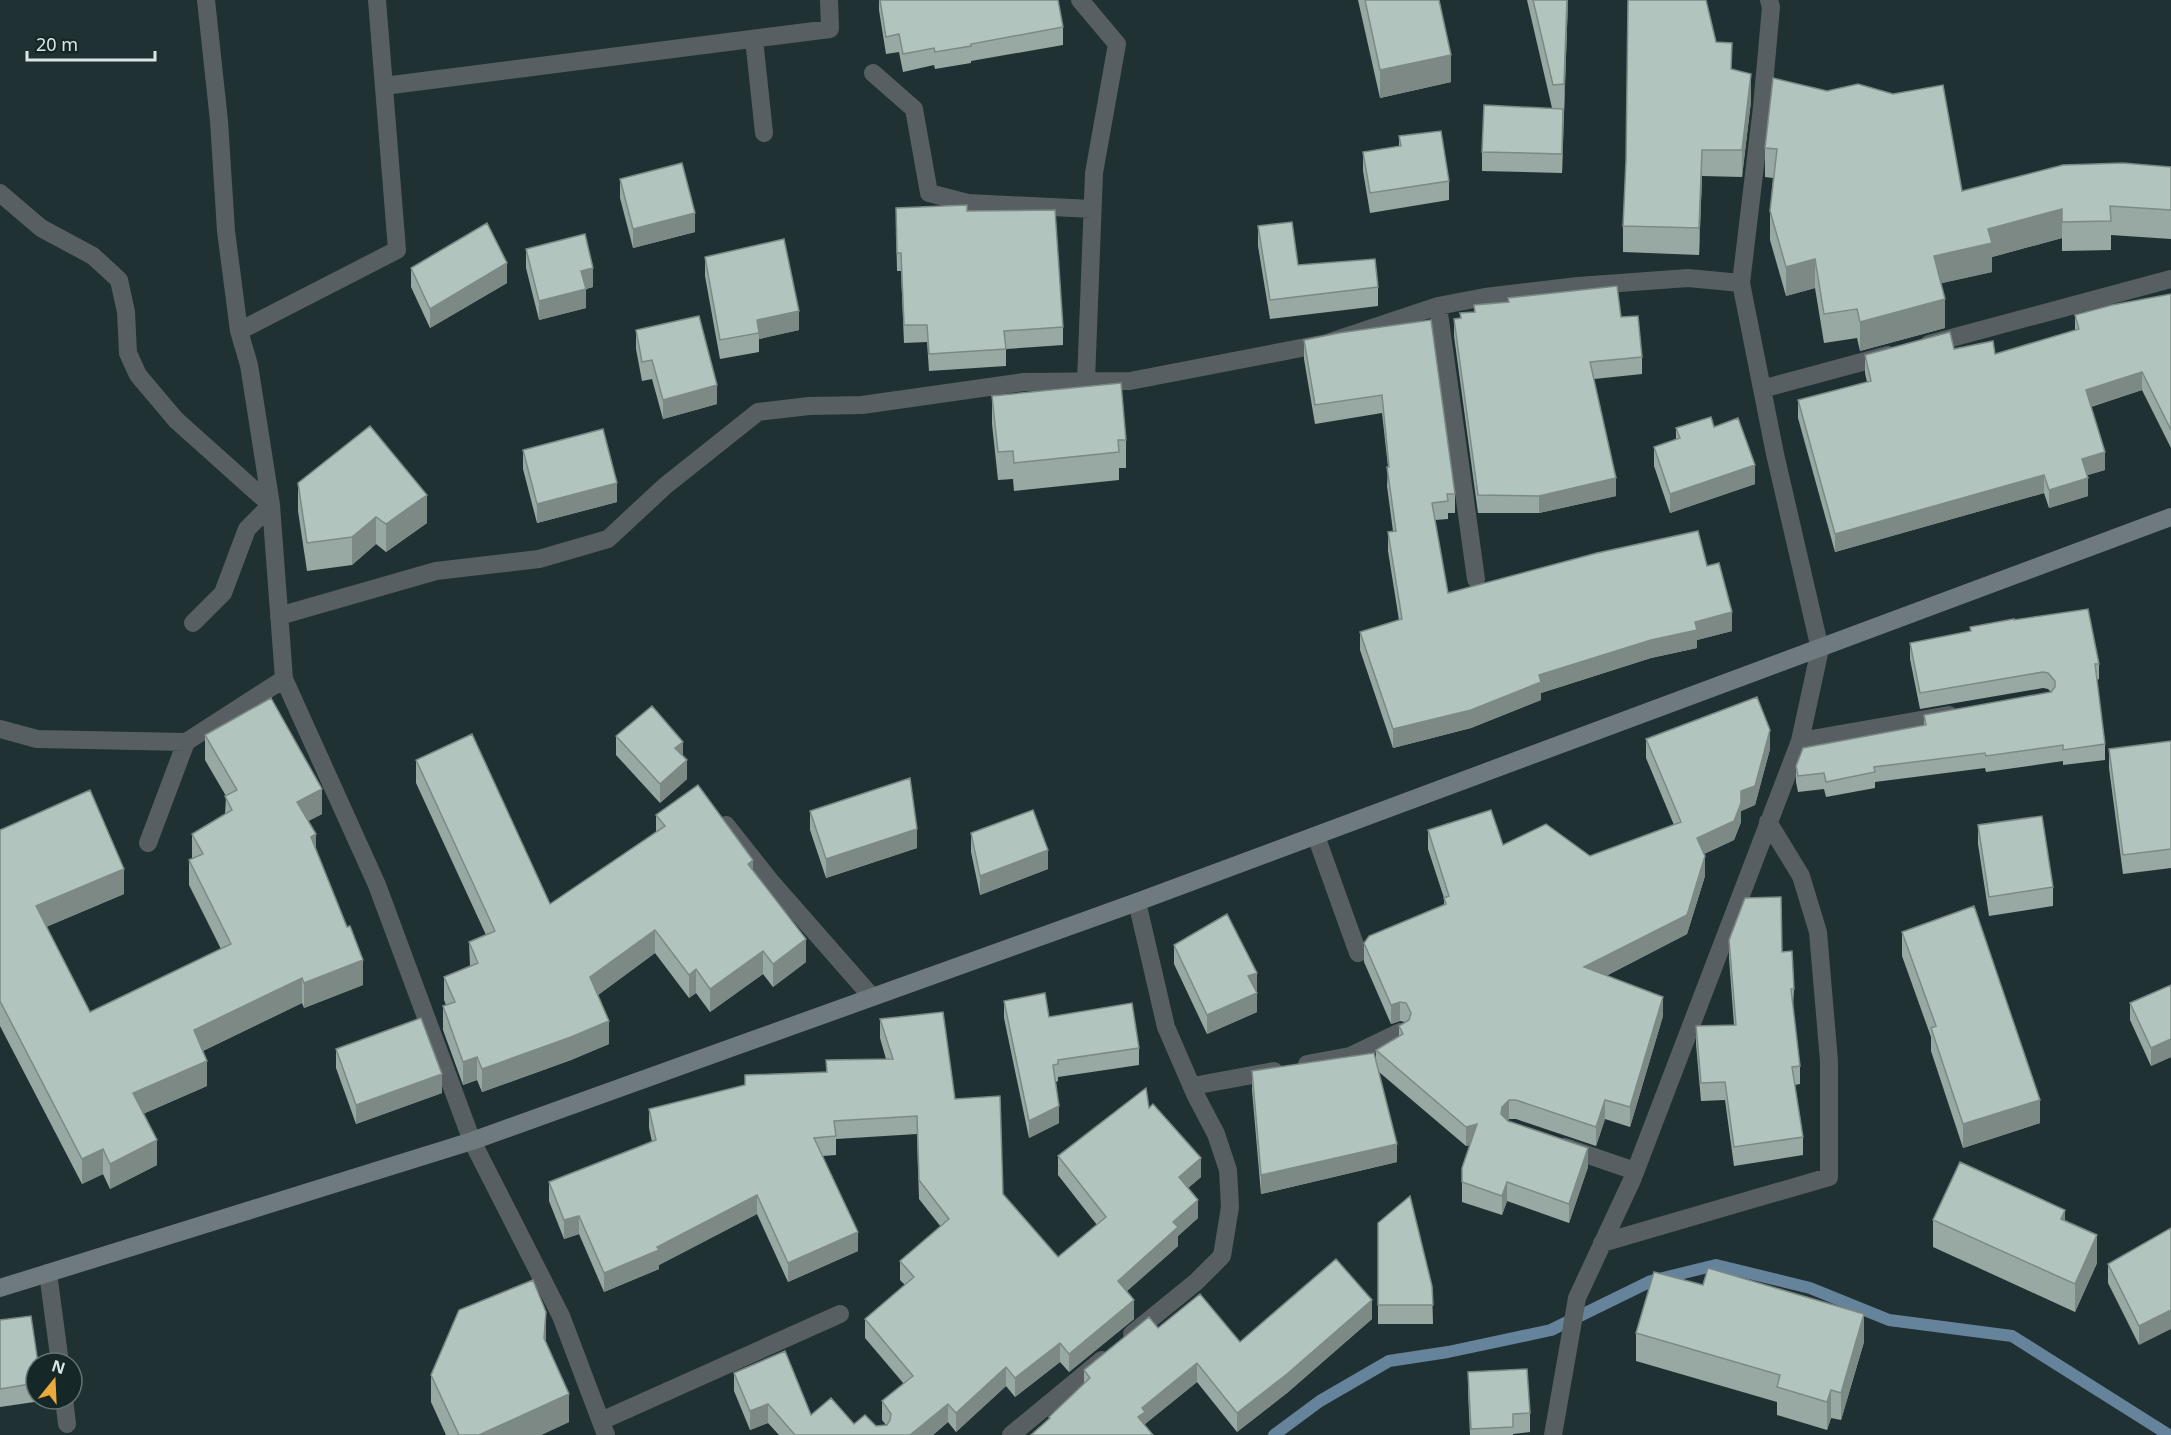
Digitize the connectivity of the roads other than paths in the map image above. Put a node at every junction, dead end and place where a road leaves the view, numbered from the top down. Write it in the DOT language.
graph roads {
  1 [pos="207,0"];
  2 [pos="377,0"];
  3 [pos="829,0"];
  4 [pos="1080,0"];
  5 [pos="1769,0"];
  6 [pos="754,39"];
  7 [pos="873,74"];
  8 [pos="384,86"];
  9 [pos="764,133"];
  10 [pos="0,193"];
  11 [pos="1092,209"];
  12 [pos="2171,279"];
  13 [pos="1741,283"];
  14 [pos="1438,306"];
  15 [pos="239,331"];
  16 [pos="1086,381"];
  17 [pos="1762,389"];
  18 [pos="271,505"];
  19 [pos="2171,517"];
  20 [pos="1476,579"];
  21 [pos="279,616"];
  22 [pos="193,623"];
  23 [pos="1820,649"];
  24 [pos="284,679"];
  25 [pos="1963,713"];
  26 [pos="0,729"];
  27 [pos="1800,741"];
  28 [pos="186,742"];
  29 [pos="715,811"];
  30 [pos="1768,822"];
  31 [pos="1316,836"];
  32 [pos="148,843"];
  33 [pos="1137,902"];
  34 [pos="1358,953"];
  35 [pos="872,997"];
  36 [pos="1400,1032"];
  37 [pos="1193,1086"];
  38 [pos="1545,1141"];
  39 [pos="472,1142"];
  40 [pos="1635,1171"];
  41 [pos="1602,1243"];
  42 [pos="48,1274"];
  43 [pos="0,1288"];
  44 [pos="840,1314"];
  45 [pos="58,1351"];
  46 [pos="66,1411"];
  47 [pos="68,1424"];
  48 [pos="604,1428"];
  49 [pos="1011,1435"];
  50 [pos="1553,1435"];
  1 -- 15 [label="street"];
  2 -- 8 [label="street"];
  3 -- 6 [label="street"];
  4 -- 11 [label="street"];
  5 -- 13 [label="street"];
  6 -- 8 [label="street"];
  6 -- 9 [label="street"];
  7 -- 11 [label="street"];
  8 -- 15 [label="street"];
  10 -- 18 [label="street"];
  11 -- 16 [label="street"];
  12 -- 17 [label="street"];
  13 -- 14 [label="street"];
  13 -- 17 [label="street"];
  14 -- 16 [label="street"];
  14 -- 20 [label="street"];
  15 -- 18 [label="street"];
  16 -- 21 [label="street"];
  17 -- 23 [label="street"];
  18 -- 21 [label="street"];
  18 -- 22 [label="street"];
  19 -- 23 [label="street"];
  21 -- 24 [label="street"];
  23 -- 27 [label="street"];
  23 -- 31 [label="street"];
  24 -- 28 [label="street"];
  24 -- 39 [label="street"];
  25 -- 27 [label="street"];
  26 -- 28 [label="street"];
  27 -- 30 [label="street"];
  28 -- 32 [label="street"];
  29 -- 35 [label="street"];
  30 -- 40 [label="street"];
  30 -- 41 [label="street"];
  31 -- 33 [label="street"];
  31 -- 34 [label="street"];
  33 -- 35 [label="street"];
  33 -- 37 [label="street"];
  35 -- 39 [label="street"];
  36 -- 37 [label="street"];
  37 -- 49 [label="street"];
  38 -- 40 [label="street"];
  39 -- 42 [label="street"];
  39 -- 48 [label="street"];
  40 -- 41 [label="street"];
  41 -- 50 [label="street"];
  42 -- 43 [label="street"];
  42 -- 45 [label="street"];
  44 -- 48 [label="street"];
  46 -- 47 [label="street"];
}
